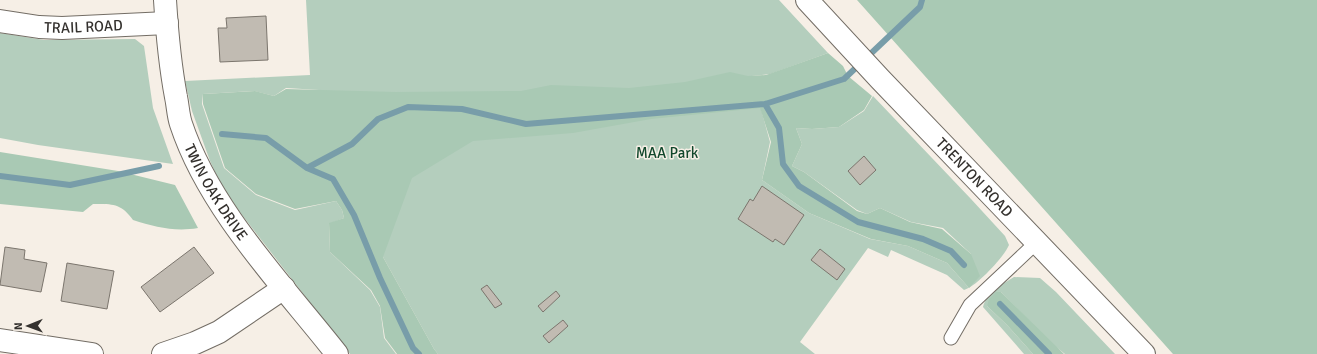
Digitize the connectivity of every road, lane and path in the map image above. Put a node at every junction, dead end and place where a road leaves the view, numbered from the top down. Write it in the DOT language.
graph roads {
  1 [pos="165,0"];
  2 [pos="807,0"];
  3 [pos="0,21"];
  4 [pos="166,22"];
  5 [pos="1037,242"];
  6 [pos="284,288"];
  7 [pos="951,338"];
  8 [pos="0,340"];
  9 [pos="33,349"];
  10 [pos="92,354"];
  11 [pos="163,354"];
  12 [pos="337,354"];
  13 [pos="1144,354"];
  1 -- 4 [label="street, TWIN OAK DRIVE"];
  2 -- 5 [label="street, TRENTON ROAD"];
  3 -- 4 [label="street, TRAIL ROAD"];
  4 -- 6 [label="street, TWIN OAK DRIVE"];
  5 -- 7 [label="lane"];
  5 -- 13 [label="street, TRENTON ROAD"];
  6 -- 11 [label="street"];
  6 -- 12 [label="street, TWIN OAK DRIVE"];
  8 -- 9 [label="street"];
  9 -- 10 [label="street"];
}
